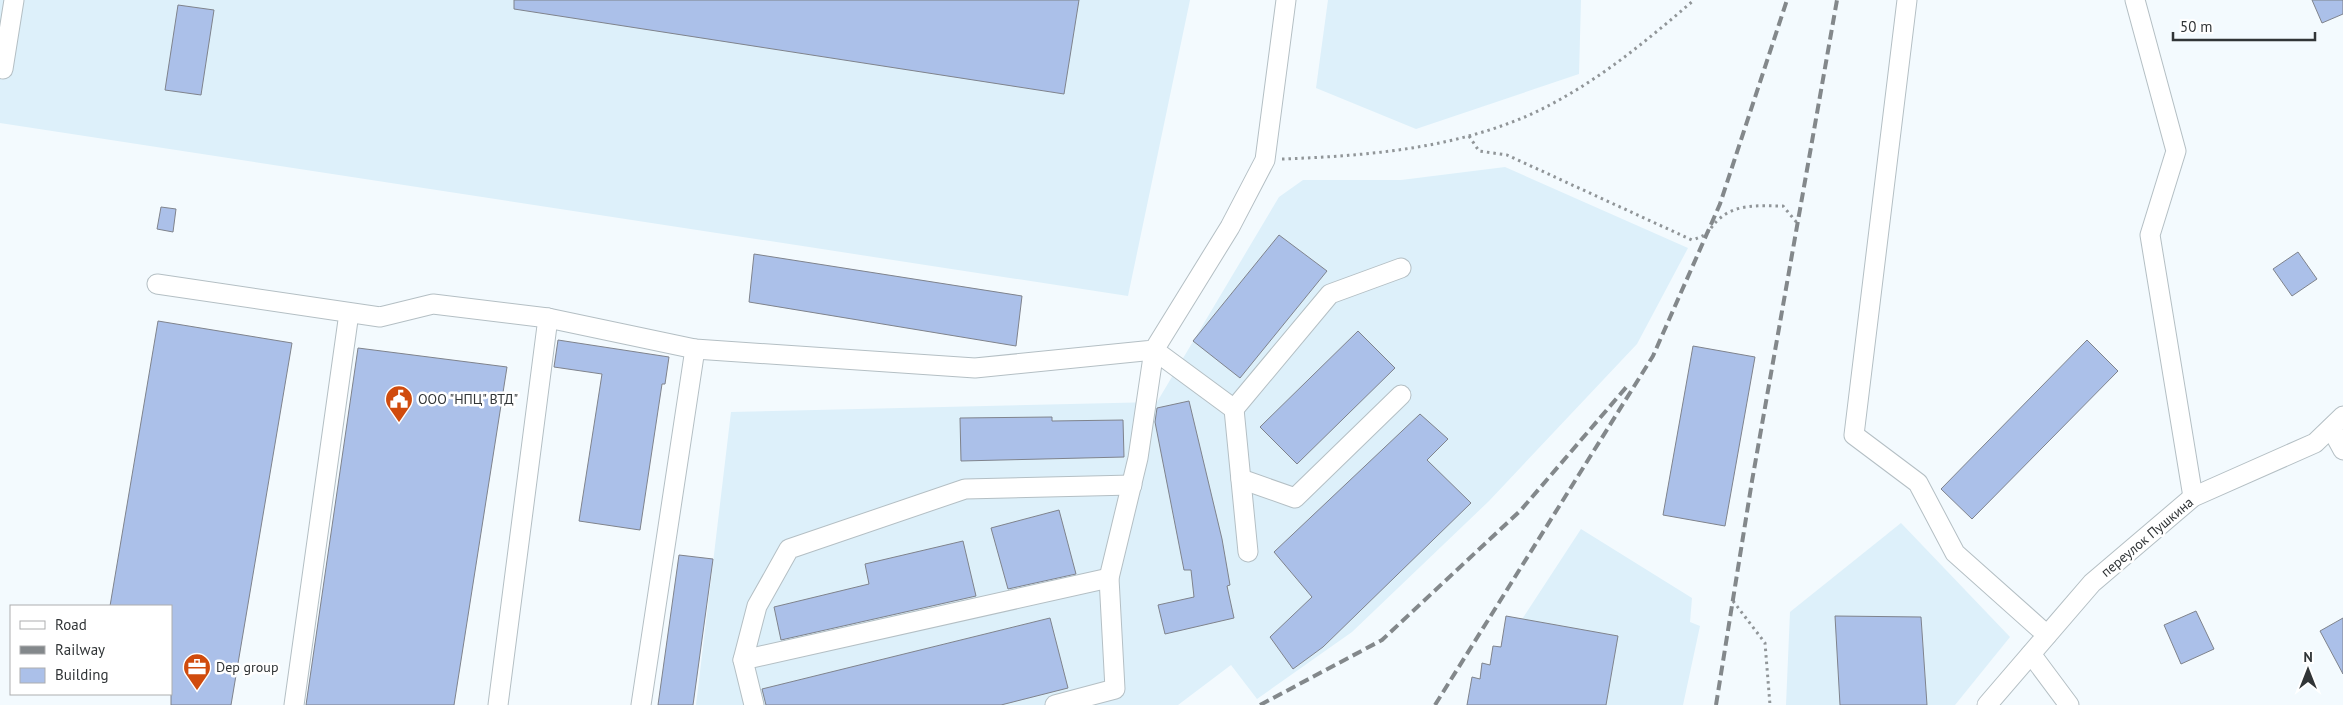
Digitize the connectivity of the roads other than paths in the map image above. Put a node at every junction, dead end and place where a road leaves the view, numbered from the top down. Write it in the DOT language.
graph roads {
  1 [pos="14,0"];
  2 [pos="1286,0"];
  3 [pos="1907,0"];
  4 [pos="2135,0"];
  5 [pos="3,69"];
  6 [pos="1402,268"];
  7 [pos="157,284"];
  8 [pos="349,313"];
  9 [pos="548,318"];
  10 [pos="695,349"];
  11 [pos="1154,350"];
  12 [pos="1402,395"];
  13 [pos="1234,409"];
  14 [pos="2337,422"];
  15 [pos="2343,450"];
  16 [pos="1241,479"];
  17 [pos="1132,484"];
  18 [pos="2193,497"];
  19 [pos="1248,552"];
  20 [pos="1109,578"];
  21 [pos="2047,635"];
  22 [pos="2031,654"];
  23 [pos="743,660"];
  24 [pos="294,705"];
  25 [pos="498,705"];
  26 [pos="641,705"];
  27 [pos="754,705"];
  28 [pos="1055,705"];
  29 [pos="1987,705"];
  30 [pos="2069,705"];
  1 -- 5 [label="street"];
  2 -- 11 [label="street"];
  3 -- 21 [label="street"];
  4 -- 18 [label="street"];
  6 -- 13 [label="street"];
  7 -- 8 [label="street"];
  8 -- 9 [label="street"];
  8 -- 24 [label="street"];
  9 -- 10 [label="street"];
  9 -- 25 [label="street"];
  10 -- 11 [label="street"];
  10 -- 26 [label="street"];
  11 -- 13 [label="street"];
  11 -- 17 [label="street"];
  12 -- 16 [label="street"];
  13 -- 16 [label="street"];
  14 -- 15 [label="street"];
  14 -- 18 [label="street, переулок Пушкина"];
  16 -- 19 [label="street"];
  17 -- 20 [label="street"];
  17 -- 23 [label="street"];
  18 -- 21 [label="street, переулок Пушкина"];
  20 -- 23 [label="street"];
  20 -- 28 [label="street"];
  21 -- 22 [label="street, переулок Пушкина"];
  22 -- 29 [label="street, переулок Пушкина"];
  22 -- 30 [label="street"];
  23 -- 27 [label="street"];
}
